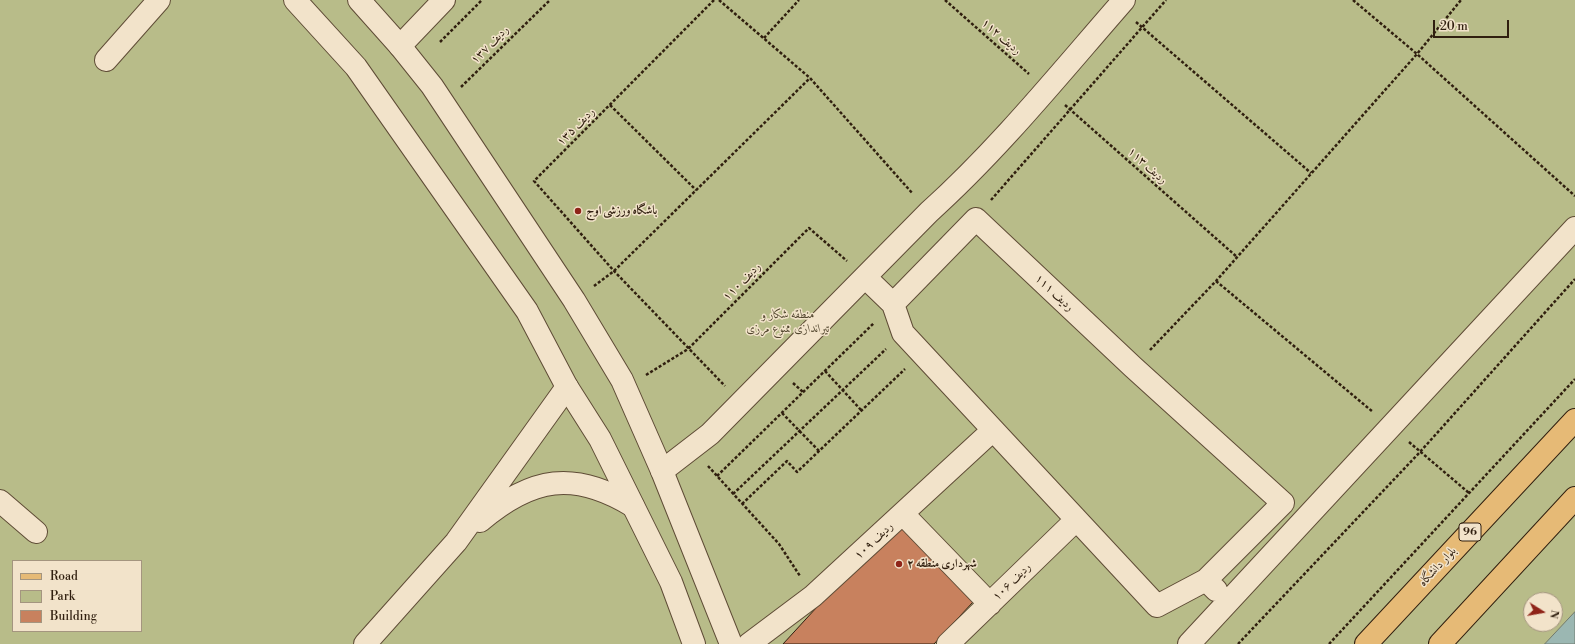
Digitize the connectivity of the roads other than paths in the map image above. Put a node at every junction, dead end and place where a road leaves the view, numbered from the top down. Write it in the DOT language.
graph roads {
  1 [pos="159,0"];
  2 [pos="295,0"];
  3 [pos="359,0"];
  4 [pos="444,0"];
  5 [pos="1122,2"];
  6 [pos="400,46"];
  7 [pos="106,60"];
  8 [pos="1575,228"];
  9 [pos="865,276"];
  10 [pos="893,304"];
  11 [pos="567,387"];
  12 [pos="1575,420"];
  13 [pos="993,430"];
  14 [pos="662,471"];
  15 [pos="1575,498"];
  16 [pos="0,501"];
  17 [pos="633,506"];
  18 [pos="903,514"];
  19 [pos="1076,520"];
  20 [pos="36,532"];
  21 [pos="456,542"];
  22 [pos="1206,580"];
  23 [pos="1227,603"];
  24 [pos="990,604"];
  25 [pos="365,644"];
  26 [pos="694,644"];
  27 [pos="731,644"];
  28 [pos="749,644"];
  29 [pos="948,644"];
  30 [pos="1189,644"];
  31 [pos="1366,644"];
  32 [pos="1440,644"];
  1 -- 7 [label="street"];
  2 -- 11 [label="street"];
  3 -- 6 [label="street"];
  4 -- 6 [label="street"];
  5 -- 9 [label="street"];
  6 -- 14 [label="street"];
  8 -- 23 [label="street"];
  9 -- 10 [label="street"];
  9 -- 14 [label="street"];
  10 -- 13 [label="street"];
  10 -- 22 [label="street, ردیف ۱۱۱"];
  11 -- 17 [label="street"];
  11 -- 21 [label="street"];
  12 -- 31 [label="main road, بلوار دانشگاه / 96"];
  13 -- 18 [label="street, ردیف ۱۰۹"];
  13 -- 19 [label="street"];
  14 -- 27 [label="street"];
  15 -- 32 [label="main road"];
  16 -- 20 [label="street"];
  17 -- 21 [label="street"];
  17 -- 26 [label="street"];
  18 -- 24 [label="street"];
  18 -- 28 [label="street, ردیف ۱۰۹"];
  19 -- 22 [label="street"];
  19 -- 24 [label="street, ردیف ۱۰۶"];
  21 -- 25 [label="street"];
  22 -- 23 [label="street"];
  23 -- 30 [label="street"];
  24 -- 29 [label="street, ردیف ۱۰۶"];
}
